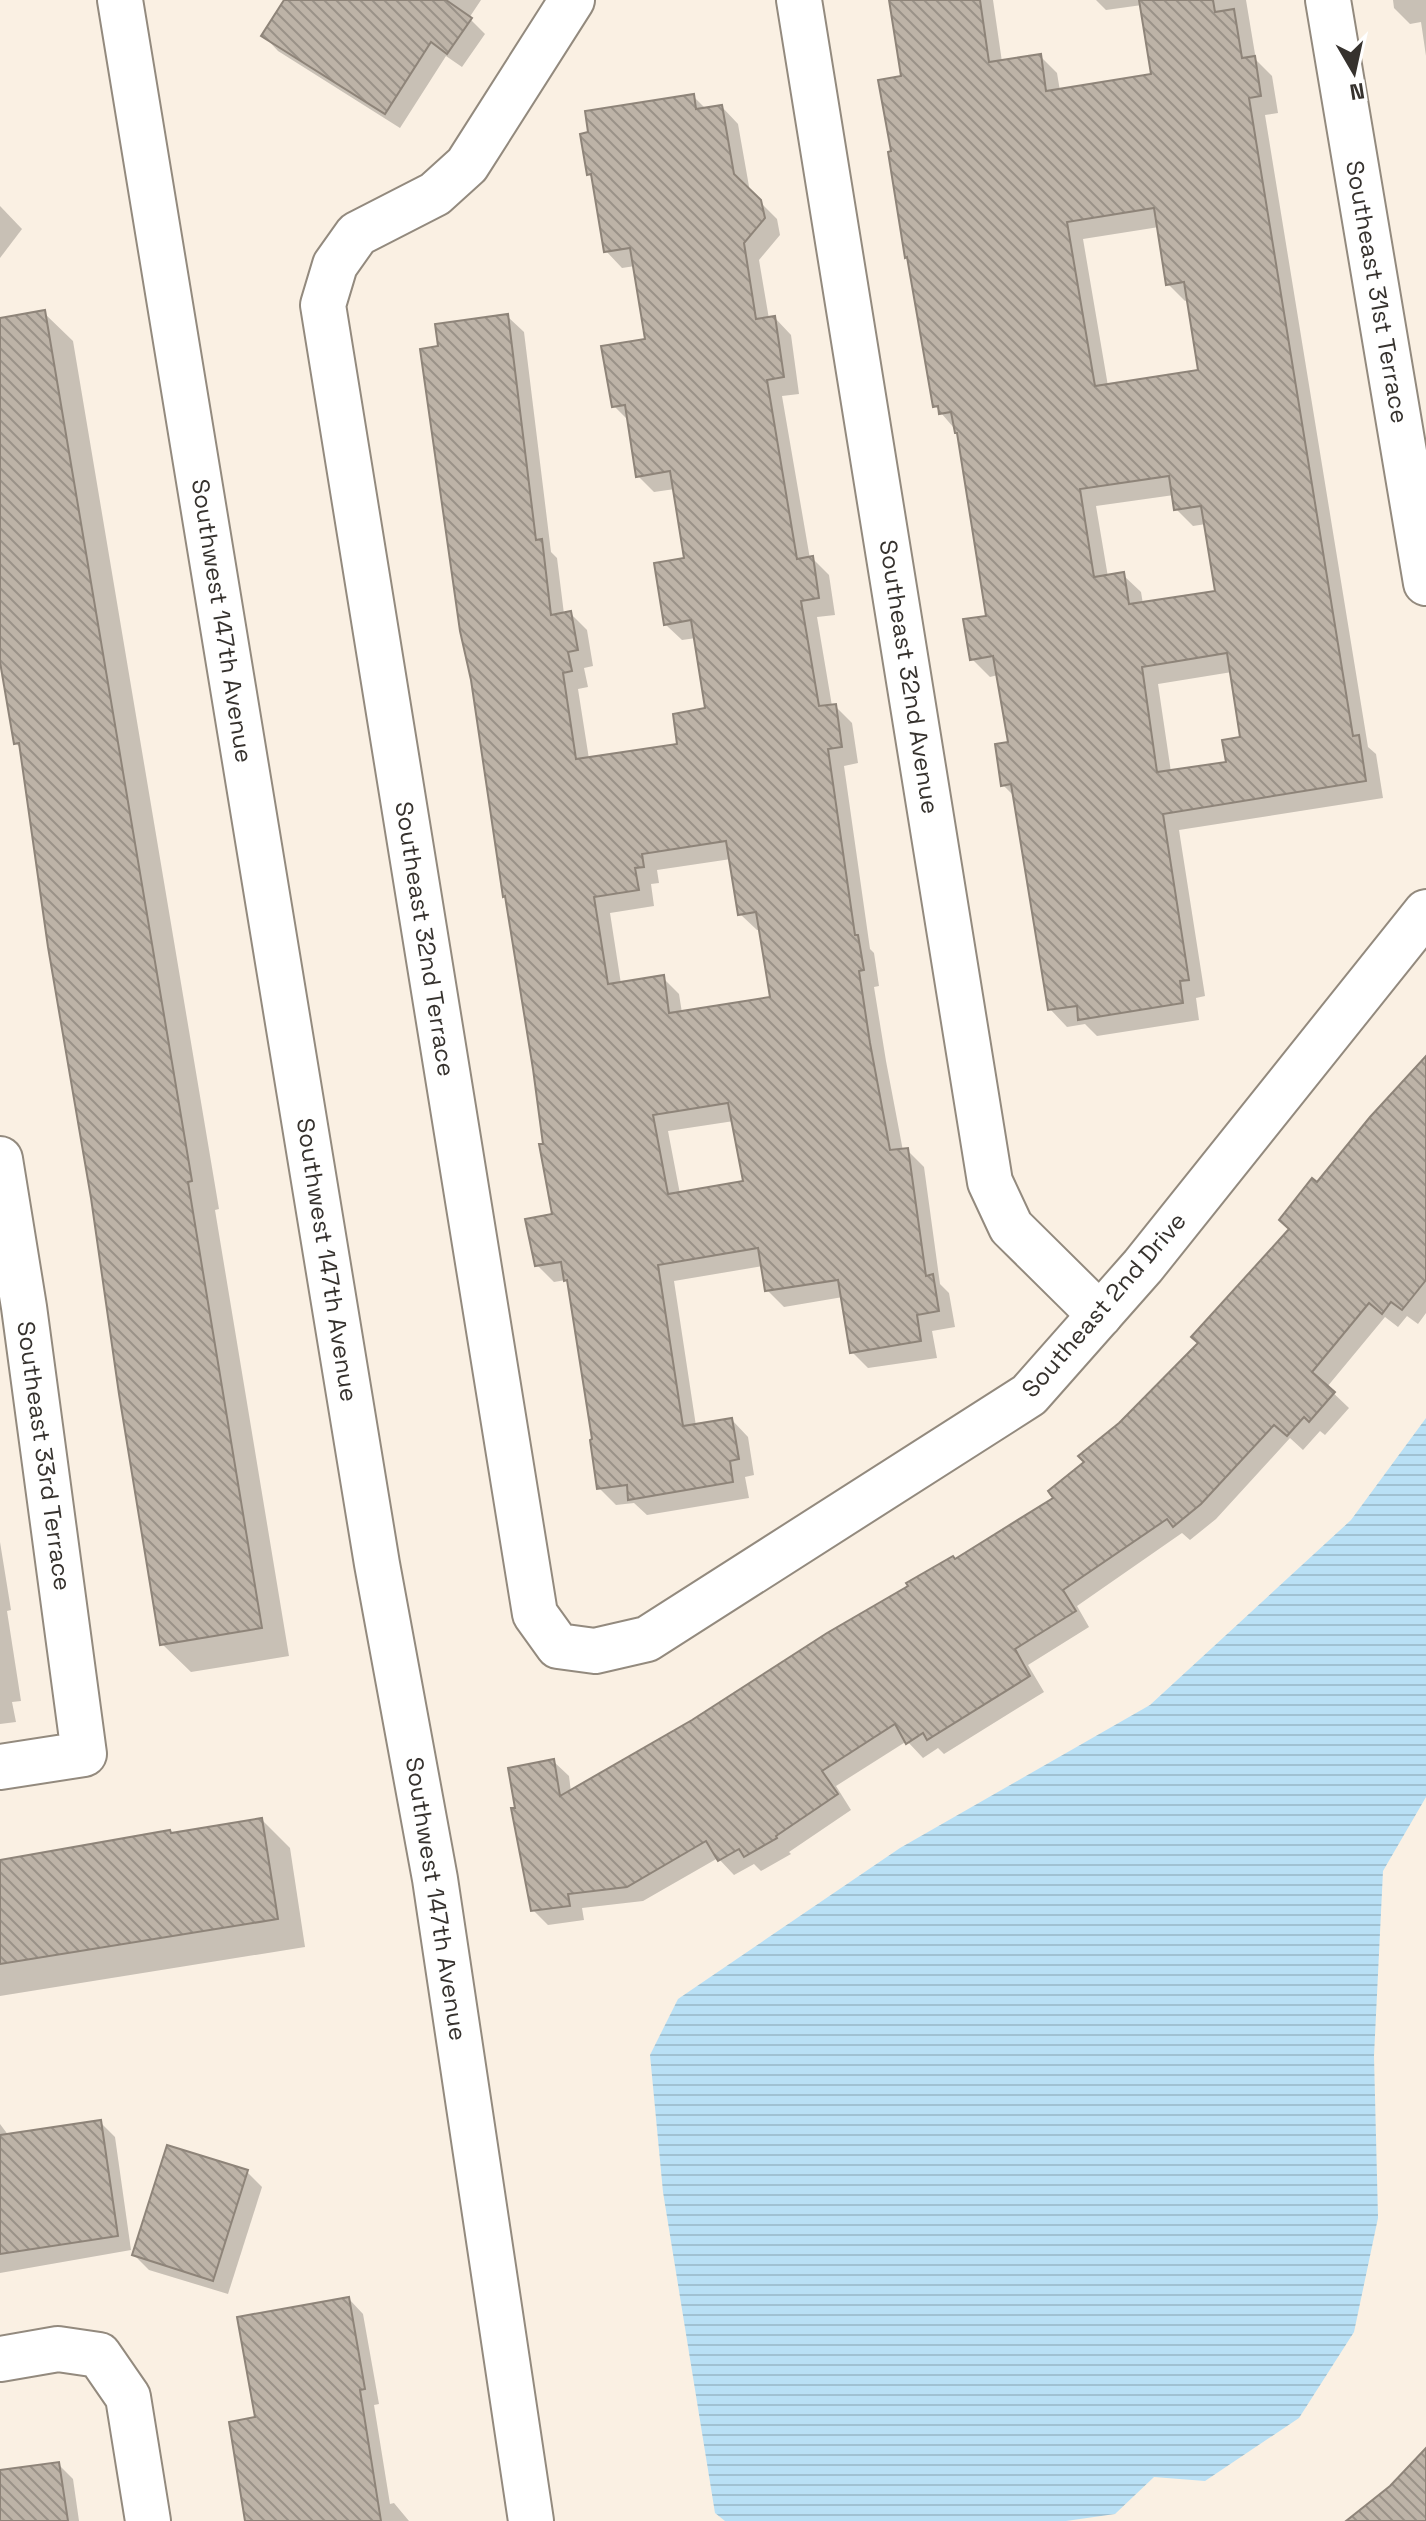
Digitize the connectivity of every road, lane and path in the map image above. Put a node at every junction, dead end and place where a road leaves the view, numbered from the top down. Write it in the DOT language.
graph roads {
  1 [pos="120,0"];
  2 [pos="572,0"];
  3 [pos="799,0"];
  4 [pos="1328,0"];
  5 [pos="1426,583"];
  6 [pos="1426,912"];
  7 [pos="0,1159"];
  8 [pos="12,1308"];
  9 [pos="1100,1315"];
  10 [pos="535,1614"];
  11 [pos="0,1767"];
  12 [pos="0,2359"];
  13 [pos="148,2521"];
  14 [pos="531,2521"];
  1 -- 14 [label="street, Southwest 147th Avenue"];
  2 -- 10 [label="street, Southeast 32nd Terrace"];
  3 -- 9 [label="street, Southeast 32nd Avenue"];
  4 -- 5 [label="street, Southeast 31st Terrace"];
  6 -- 9 [label="street, Southeast 2nd Drive"];
  7 -- 8 [label="street, Southeast 33rd Terrace"];
  8 -- 11 [label="street, Southeast 33rd Terrace"];
  9 -- 10 [label="street, Southeast 2nd Drive"];
  12 -- 13 [label="street"];
}
